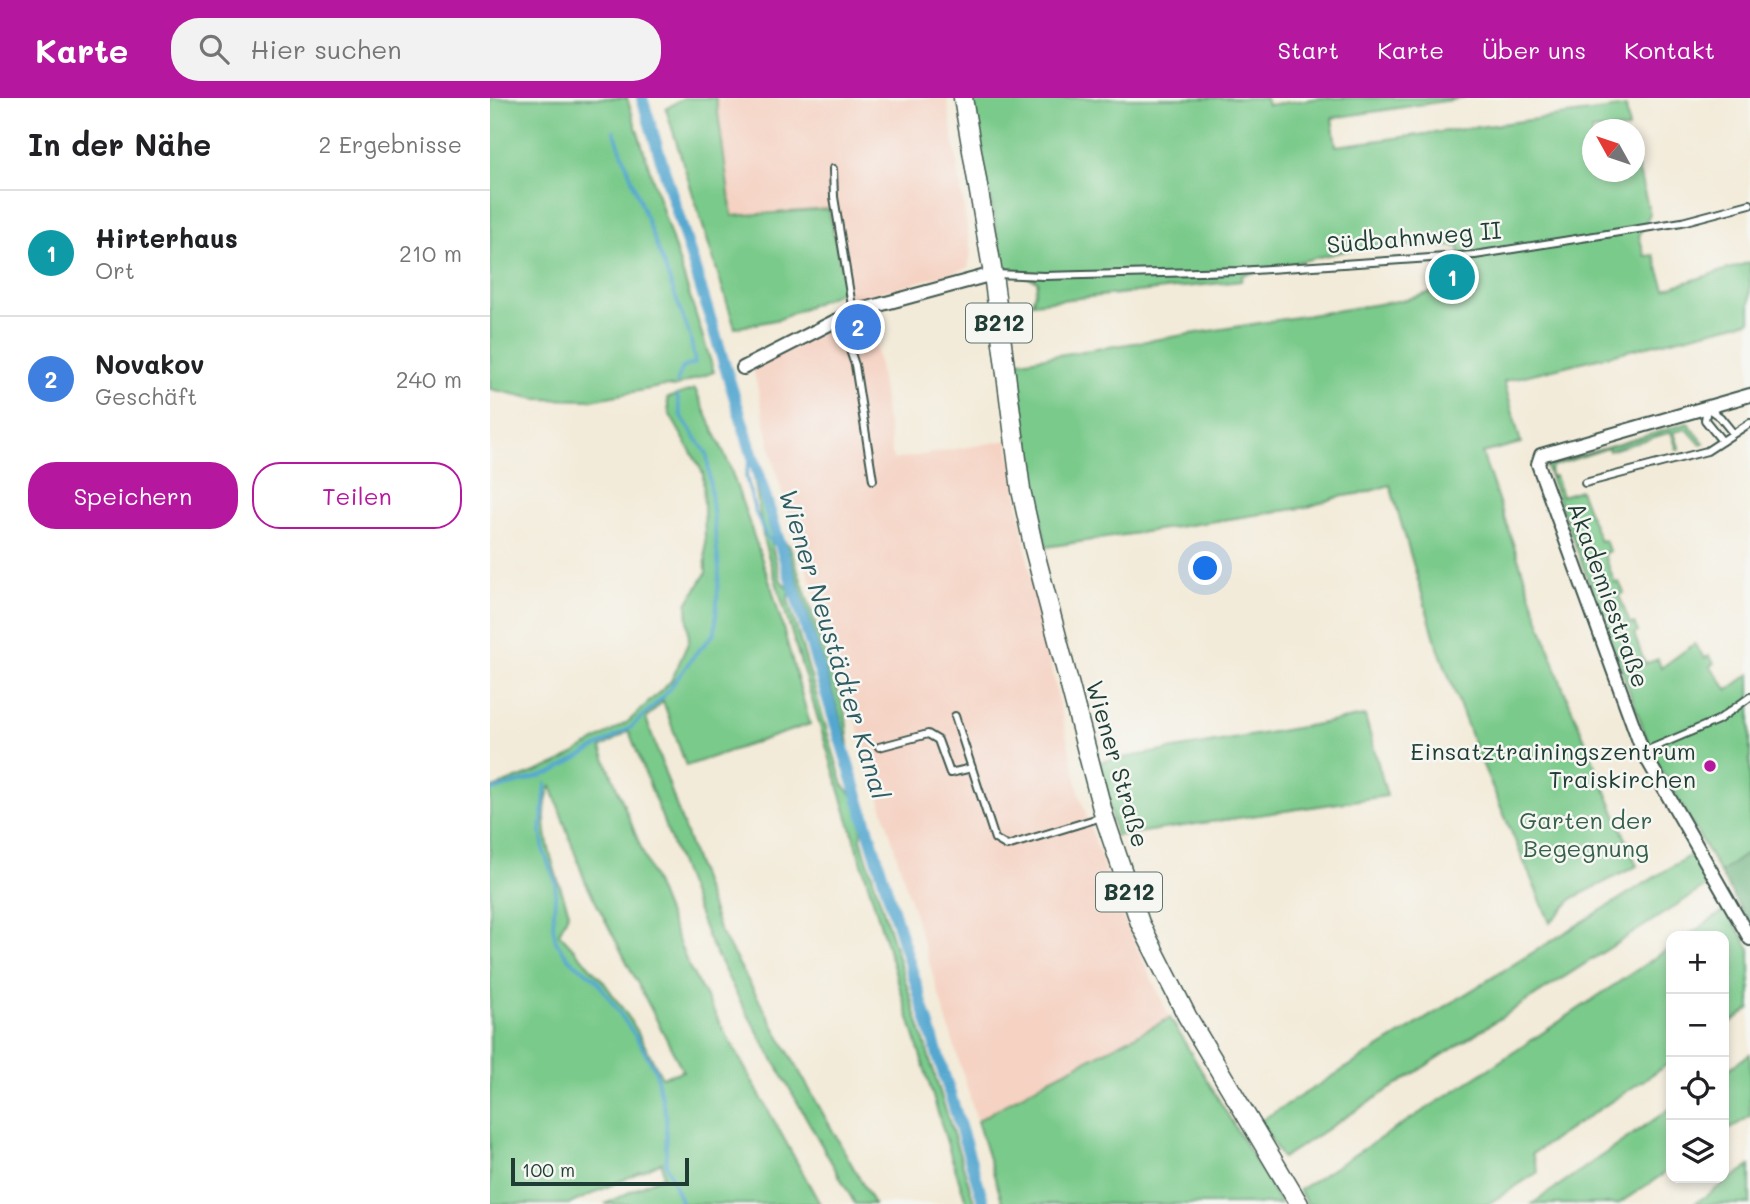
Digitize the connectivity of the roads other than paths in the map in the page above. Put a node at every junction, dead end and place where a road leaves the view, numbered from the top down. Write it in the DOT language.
graph roads {
  1 [pos="962,98"];
  2 [pos="833,169"];
  3 [pos="1750,204"];
  4 [pos="993,274"];
  5 [pos="853,312"];
  6 [pos="839,318"];
  7 [pos="743,368"];
  8 [pos="1750,395"];
  9 [pos="1707,408"];
  10 [pos="1750,424"];
  11 [pos="1733,433"];
  12 [pos="1722,441"];
  13 [pos="873,480"];
  14 [pos="1585,483"];
  15 [pos="1750,697"];
  16 [pos="955,716"];
  17 [pos="879,747"];
  18 [pos="1643,752"];
  19 [pos="972,768"];
  20 [pos="1104,816"];
  21 [pos="1750,939"];
  22 [pos="1299,1204"];
  1 -- 4 [label="main road, B212"];
  2 -- 5 [label="lane"];
  3 -- 4 [label="lane, Südbahnweg II"];
  4 -- 5 [label="street"];
  4 -- 20 [label="main road, Wiener Straße / B212"];
  5 -- 6 [label="street"];
  6 -- 7 [label="street"];
  6 -- 13 [label="lane"];
  8 -- 9 [label="street, Akademiestraße"];
  9 -- 11 [label="lane"];
  9 -- 12 [label="lane"];
  9 -- 18 [label="street, Akademiestraße"];
  10 -- 11 [label="lane"];
  11 -- 12 [label="lane"];
  12 -- 14 [label="lane"];
  15 -- 18 [label="lane"];
  16 -- 19 [label="lane"];
  17 -- 19 [label="lane"];
  18 -- 21 [label="street, Akademiestraße"];
  19 -- 20 [label="lane"];
  20 -- 22 [label="main road, Wiener Straße / B212"];
}
